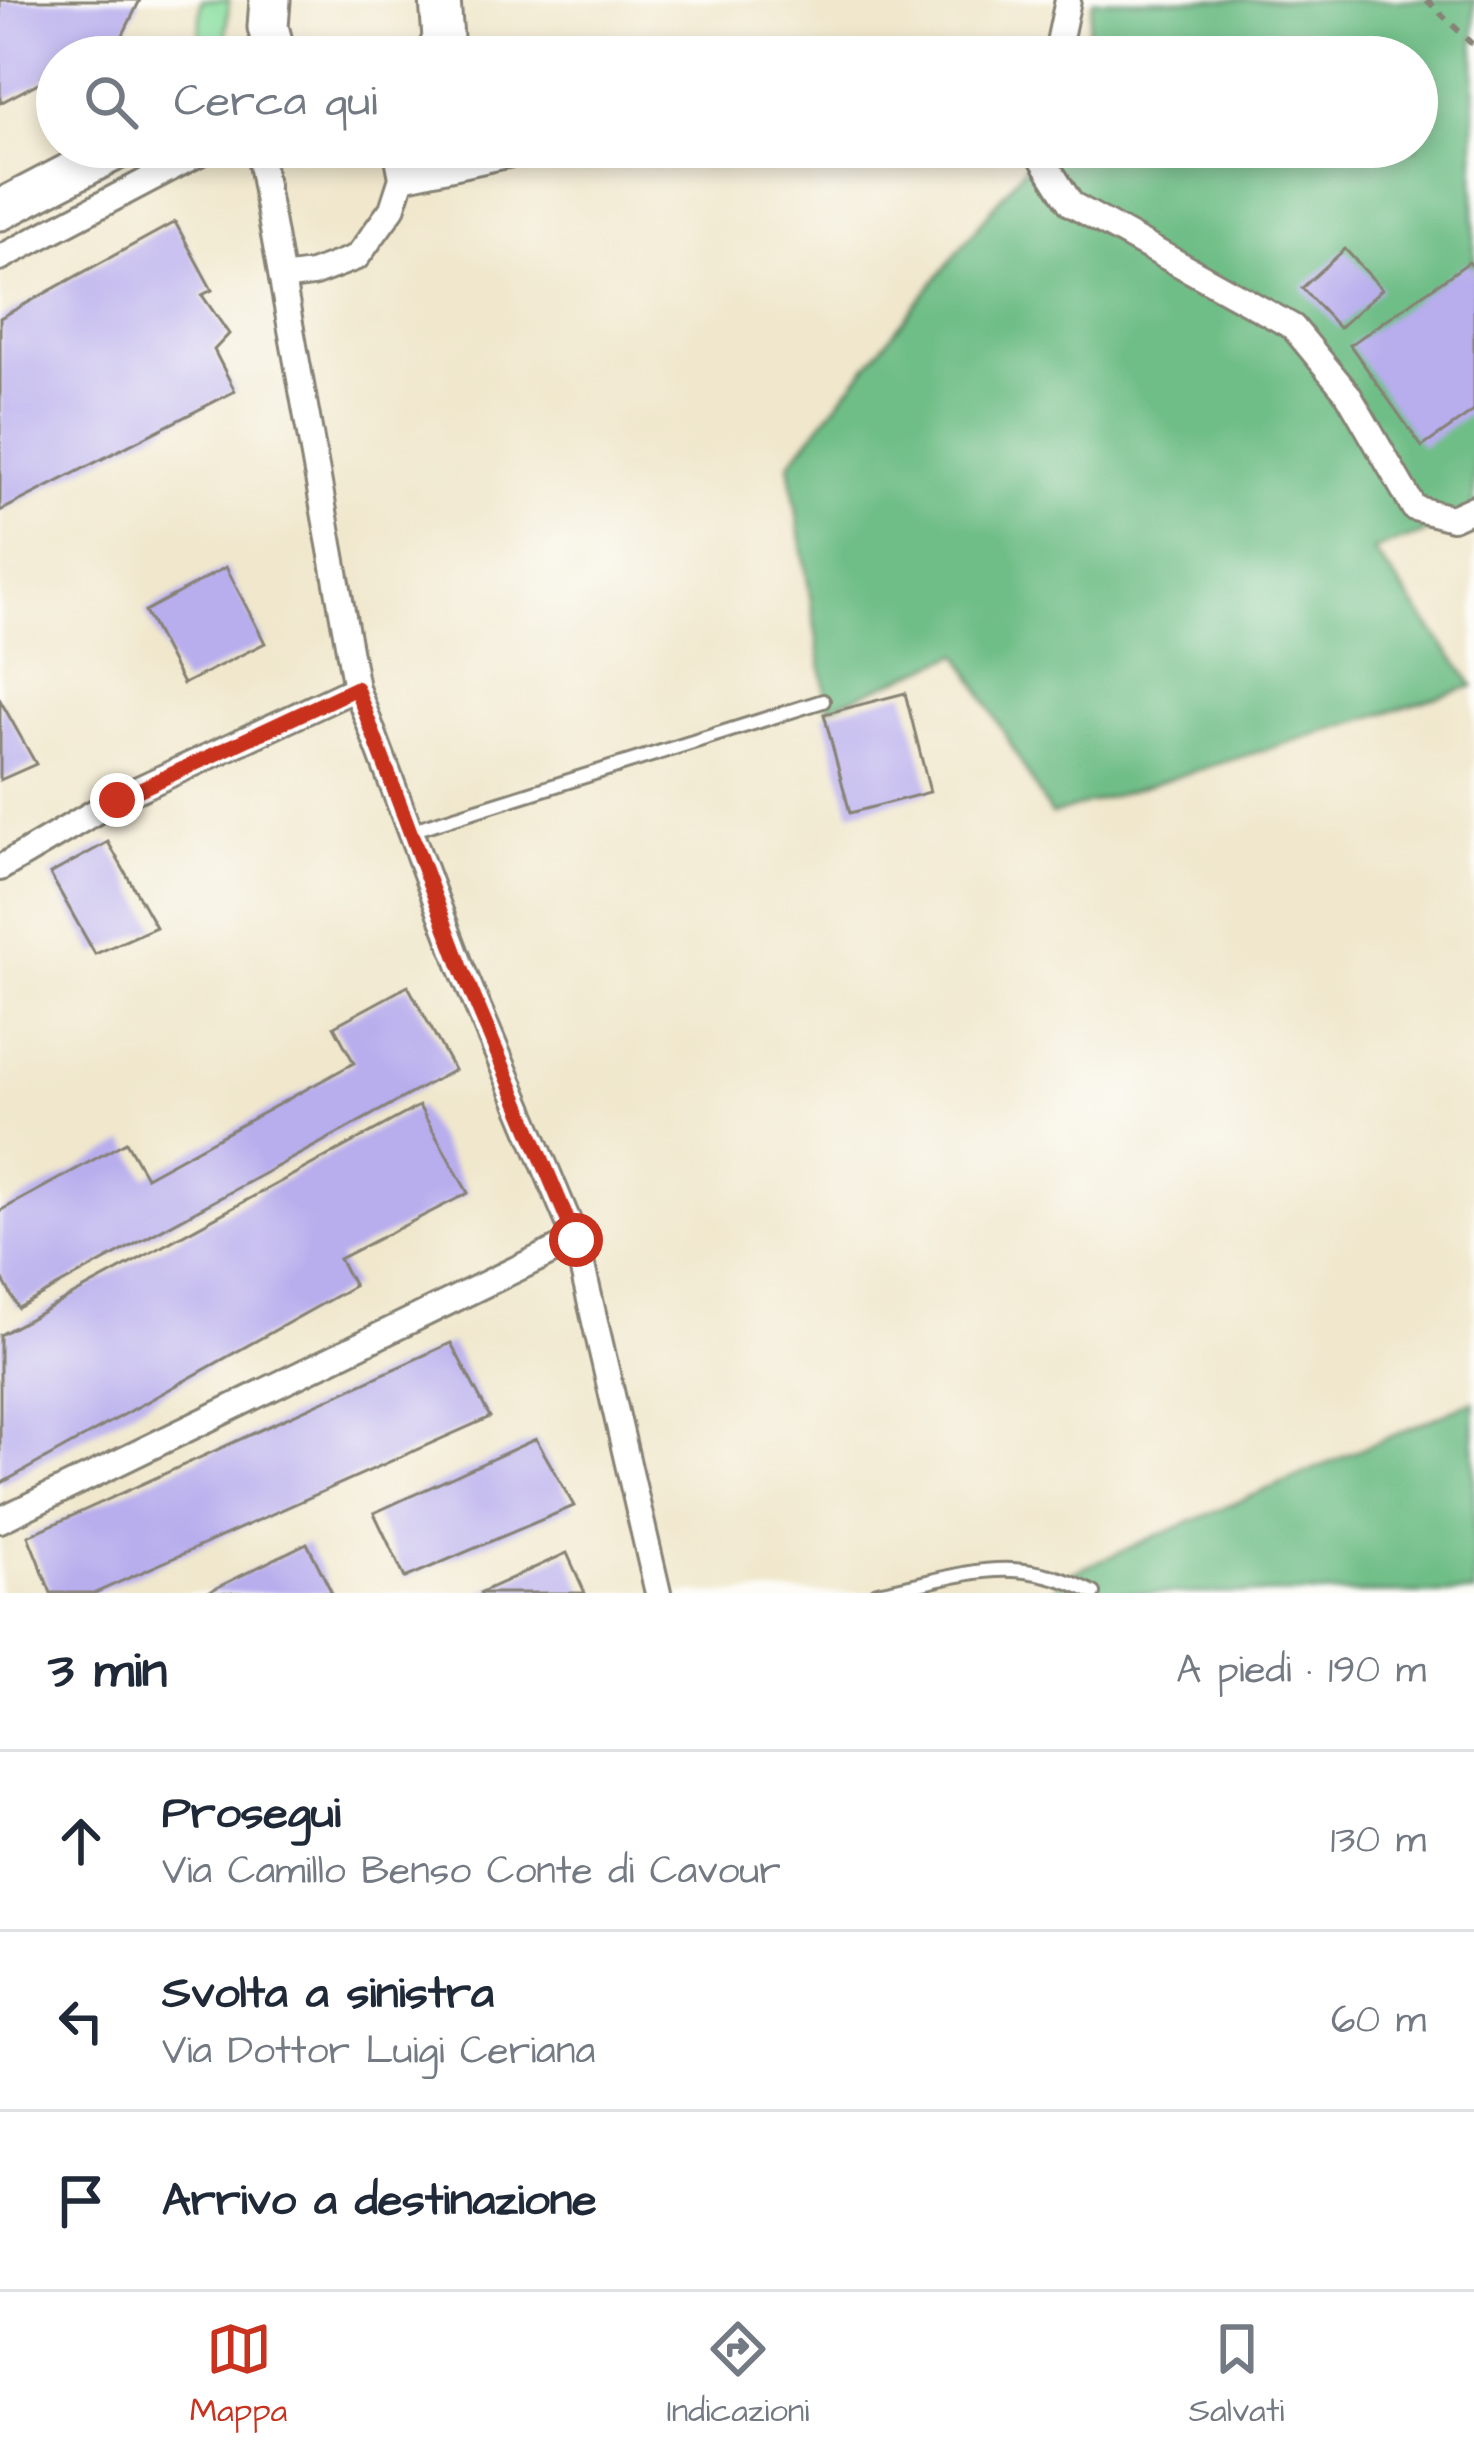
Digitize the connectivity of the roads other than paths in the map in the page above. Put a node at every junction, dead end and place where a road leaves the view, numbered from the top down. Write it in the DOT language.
graph roads {
  1 [pos="440,0"];
  2 [pos="1068,0"];
  3 [pos="440,36"];
  4 [pos="1060,36"];
  5 [pos="81,168"];
  6 [pos="171,168"];
  7 [pos="262,168"];
  8 [pos="400,168"];
  9 [pos="447,168"];
  10 [pos="1048,168"];
  11 [pos="402,178"];
  12 [pos="0,210"];
  13 [pos="0,258"];
  14 [pos="282,278"];
  15 [pos="1474,508"];
  16 [pos="356,688"];
  17 [pos="823,701"];
  18 [pos="410,831"];
  19 [pos="0,868"];
  20 [pos="576,1240"];
  21 [pos="0,1520"];
  22 [pos="658,1593"];
  23 [pos="877,1593"];
  24 [pos="1094,1593"];
  1 -- 3 [label="main road"];
  2 -- 4 [label="street"];
  5 -- 12 [label="main road"];
  6 -- 13 [label="street"];
  7 -- 14 [label="street"];
  8 -- 11 [label="street"];
  9 -- 11 [label="street"];
  10 -- 15 [label="street"];
  11 -- 14 [label="street"];
  14 -- 16 [label="street"];
  16 -- 18 [label="street"];
  16 -- 19 [label="street"];
  17 -- 18 [label="lane"];
  18 -- 20 [label="street"];
  20 -- 21 [label="street"];
  20 -- 22 [label="street"];
  23 -- 24 [label="lane"];
}
